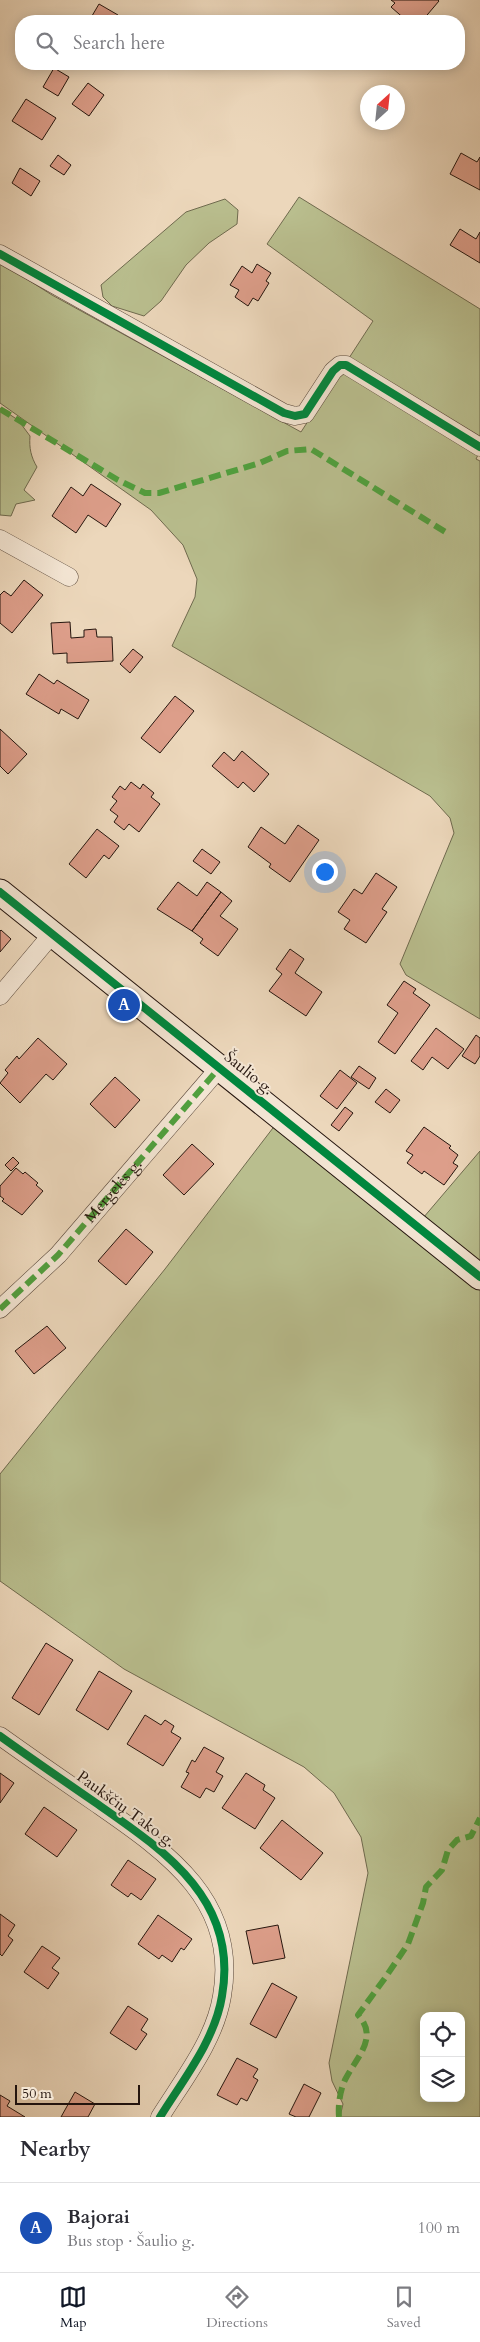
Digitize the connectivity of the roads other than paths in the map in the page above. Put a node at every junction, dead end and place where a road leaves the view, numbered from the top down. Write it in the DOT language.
graph roads {
  1 [pos="0,254"];
  2 [pos="480,447"];
  3 [pos="0,539"];
  4 [pos="69,577"];
  5 [pos="0,892"];
  6 [pos="53,933"];
  7 [pos="0,996"];
  8 [pos="220,1067"];
  9 [pos="480,1277"];
  10 [pos="0,1308"];
  11 [pos="0,1736"];
  12 [pos="160,2117"];
  1 -- 2 [label="street"];
  3 -- 4 [label="street"];
  5 -- 6 [label="street, Šaulio g."];
  6 -- 7 [label="street"];
  6 -- 8 [label="street, Šaulio g."];
  8 -- 9 [label="street, Šaulio g."];
  8 -- 10 [label="street, Mergelės g."];
  11 -- 12 [label="street, Paukščių Tako g."];
}
